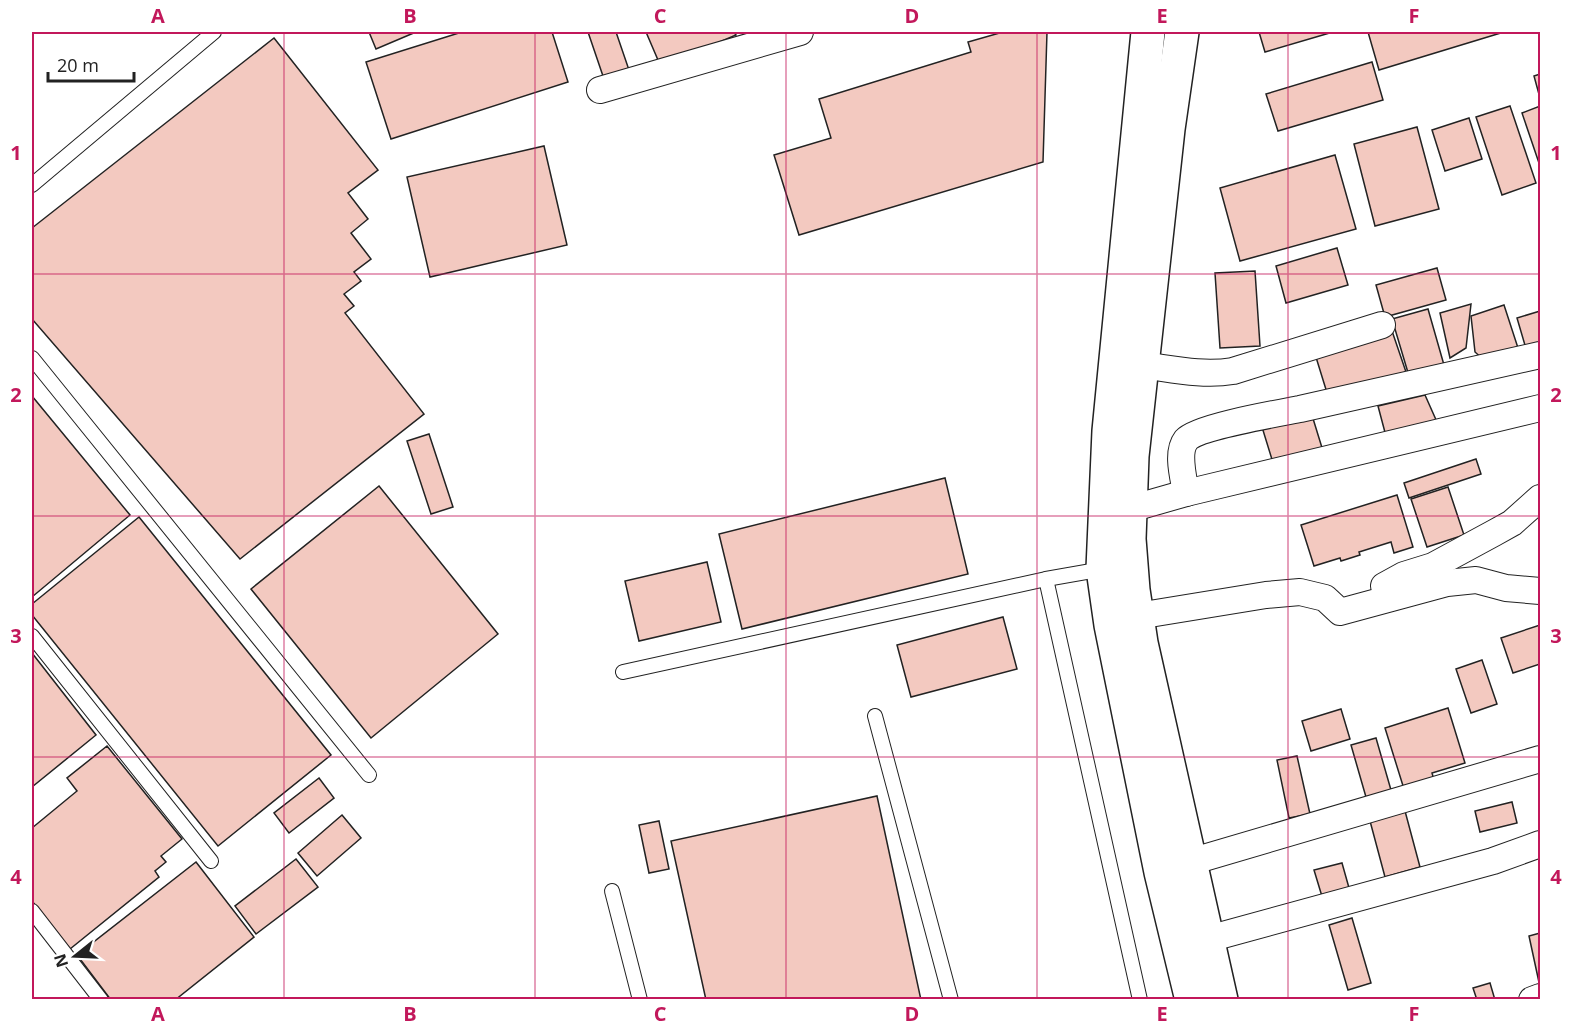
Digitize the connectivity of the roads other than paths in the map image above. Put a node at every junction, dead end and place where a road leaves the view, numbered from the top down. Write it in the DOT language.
graph roads {
  1 [pos="214,32"];
  2 [pos="800,32"];
  3 [pos="1148,32"];
  4 [pos="1182,32"];
  5 [pos="600,90"];
  6 [pos="32,185"];
  7 [pos="1142,239"];
  8 [pos="1382,325"];
  9 [pos="1540,356"];
  10 [pos="32,357"];
  11 [pos="1142,365"];
  12 [pos="1540,408"];
  13 [pos="1186,493"];
  14 [pos="1540,498"];
  15 [pos="1130,509"];
  16 [pos="1103,569"];
  17 [pos="1047,579"];
  18 [pos="1540,591"];
  19 [pos="1325,598"];
  20 [pos="1124,618"];
  21 [pos="32,636"];
  22 [pos="623,672"];
  23 [pos="875,716"];
  24 [pos="1540,759"];
  25 [pos="369,775"];
  26 [pos="1540,844"];
  27 [pos="212,861"];
  28 [pos="1190,862"];
  29 [pos="612,891"];
  30 [pos="32,910"];
  31 [pos="1208,939"];
  32 [pos="1540,997"];
  33 [pos="101,999"];
  34 [pos="640,999"];
  35 [pos="951,999"];
  36 [pos="1140,999"];
  37 [pos="1192,999"];
  38 [pos="1221,999"];
  39 [pos="1532,999"];
  1 -- 6 [label="lane"];
  2 -- 5 [label="street"];
  3 -- 7 [label="highway"];
  4 -- 7 [label="highway"];
  7 -- 11 [label="highway"];
  7 -- 16 [label="highway"];
  8 -- 11 [label="street"];
  9 -- 13 [label="street"];
  10 -- 25 [label="lane"];
  11 -- 15 [label="highway"];
  12 -- 13 [label="street"];
  13 -- 15 [label="street"];
  14 -- 19 [label="street"];
  15 -- 20 [label="highway"];
  16 -- 17 [label="lane"];
  16 -- 20 [label="highway"];
  17 -- 22 [label="lane"];
  17 -- 36 [label="lane"];
  18 -- 19 [label="street"];
  19 -- 20 [label="street"];
  20 -- 28 [label="highway"];
  20 -- 37 [label="highway"];
  21 -- 27 [label="lane"];
  23 -- 35 [label="lane"];
  24 -- 28 [label="street"];
  26 -- 31 [label="street"];
  28 -- 31 [label="highway"];
  29 -- 34 [label="lane"];
  30 -- 33 [label="lane"];
  31 -- 38 [label="highway"];
  32 -- 39 [label="street"];
}
